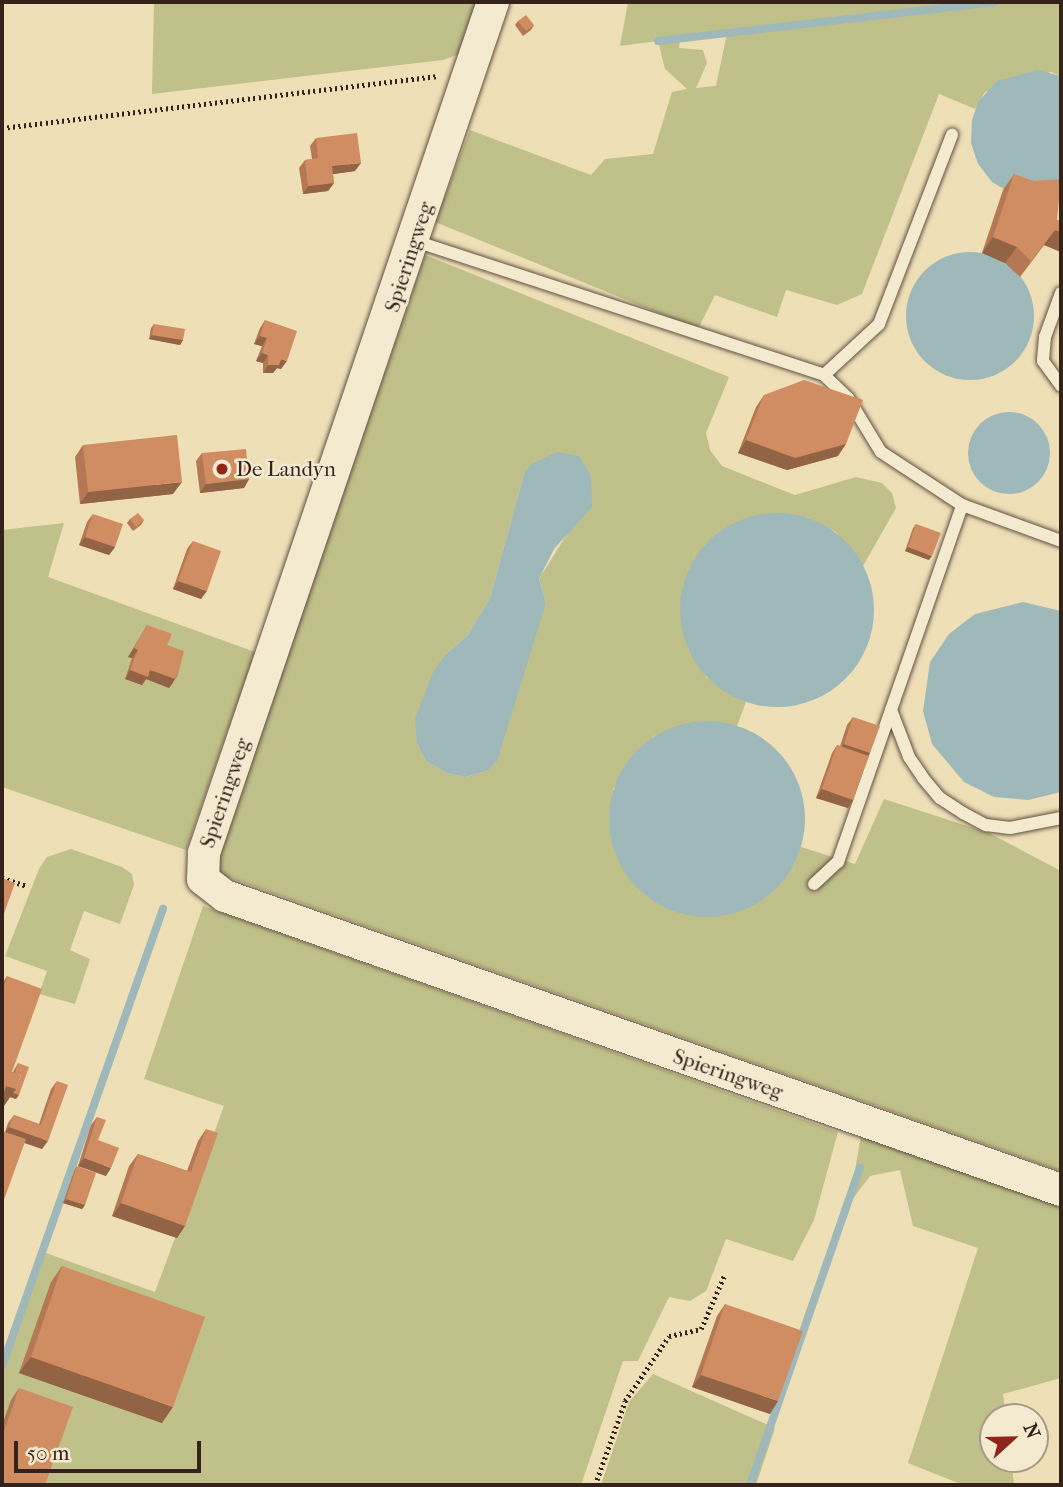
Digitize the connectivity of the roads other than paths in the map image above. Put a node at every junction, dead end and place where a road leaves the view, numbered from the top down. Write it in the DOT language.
graph roads {
  1 [pos="493,2"];
  2 [pos="952,135"];
  3 [pos="415,241"];
  4 [pos="1061,293"];
  5 [pos="824,375"];
  6 [pos="1061,386"];
  7 [pos="962,505"];
  8 [pos="1061,541"];
  9 [pos="891,709"];
  10 [pos="1061,818"];
  11 [pos="814,884"];
  12 [pos="1061,1189"];
  1 -- 3 [label="street, Spieringweg"];
  2 -- 5 [label="lane"];
  3 -- 5 [label="lane"];
  3 -- 12 [label="street, Spieringweg"];
  4 -- 6 [label="lane"];
  5 -- 7 [label="lane"];
  7 -- 8 [label="lane"];
  7 -- 9 [label="lane"];
  9 -- 10 [label="lane"];
  9 -- 11 [label="lane"];
}
